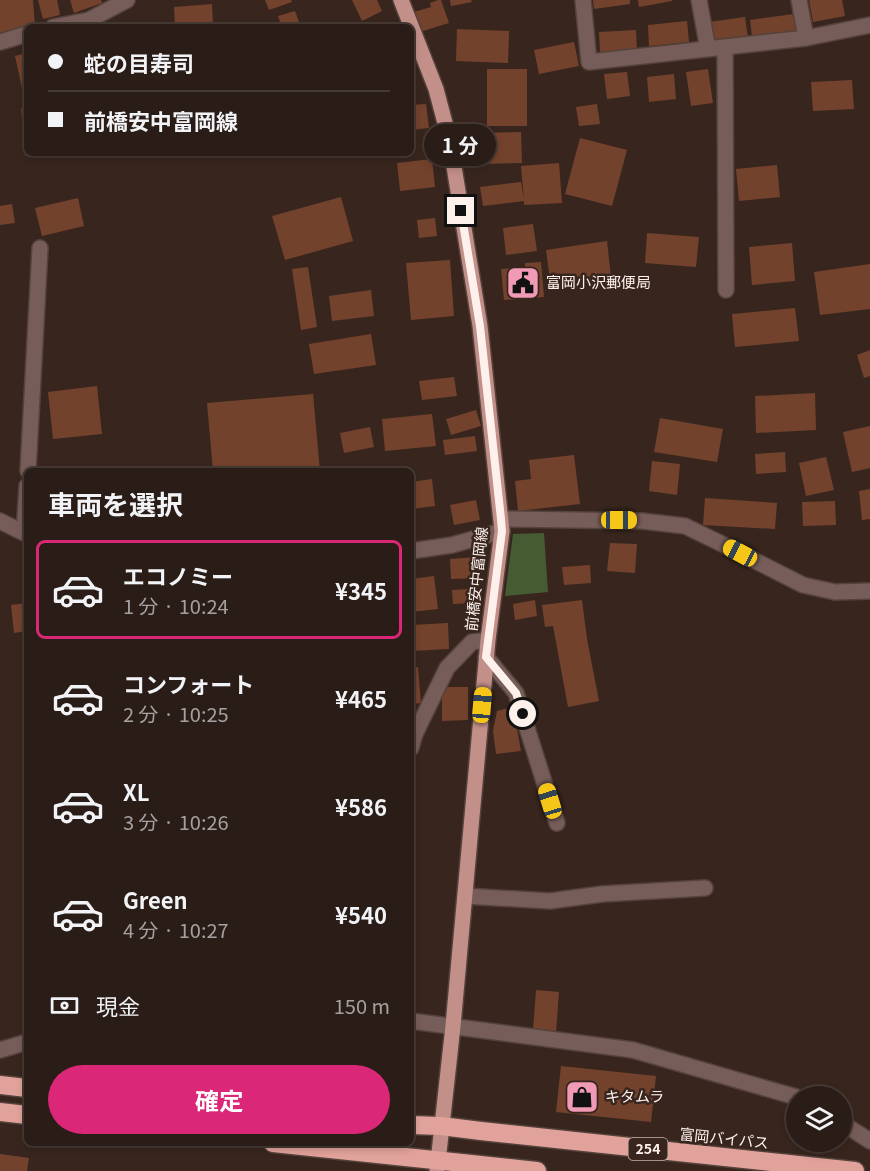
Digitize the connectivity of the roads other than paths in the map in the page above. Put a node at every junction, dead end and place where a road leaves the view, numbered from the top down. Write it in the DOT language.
graph roads {
  1 [pos="127,0"];
  2 [pos="401,0"];
  3 [pos="583,0"];
  4 [pos="699,0"];
  5 [pos="799,0"];
  6 [pos="68,24"];
  7 [pos="410,24"];
  8 [pos="870,25"];
  9 [pos="414,33"];
  10 [pos="24,35"];
  11 [pos="806,38"];
  12 [pos="0,42"];
  13 [pos="725,47"];
  14 [pos="708,49"];
  15 [pos="40,248"];
  16 [pos="726,290"];
  17 [pos="28,468"];
  18 [pos="0,520"];
  19 [pos="501,525"];
  20 [pos="24,532"];
  21 [pos="414,551"];
  22 [pos="870,591"];
  23 [pos="488,640"];
  24 [pos="486,657"];
  25 [pos="414,738"];
  26 [pos="557,823"];
  27 [pos="705,888"];
  28 [pos="465,896"];
  29 [pos="414,1021"];
  30 [pos="453,1026"];
  31 [pos="24,1043"];
  32 [pos="0,1050"];
  33 [pos="0,1085"];
  34 [pos="24,1088"];
  35 [pos="786,1094"];
  36 [pos="0,1112"];
  37 [pos="24,1115"];
  38 [pos="414,1125"];
  39 [pos="441,1126"];
  40 [pos="852,1130"];
  41 [pos="870,1141"];
  42 [pos="294,1146"];
  43 [pos="437,1166"];
  44 [pos="537,1171"];
  45 [pos="855,1171"];
  1 -- 6 [label="street"];
  2 -- 7 [label="main road, 前橋安中富岡線"];
  3 -- 14 [label="street"];
  4 -- 14 [label="street"];
  5 -- 11 [label="street"];
  8 -- 11 [label="street"];
  9 -- 19 [label="main road, 前橋安中富岡線"];
  10 -- 12 [label="street"];
  11 -- 13 [label="street"];
  13 -- 14 [label="street"];
  13 -- 16 [label="street"];
  15 -- 17 [label="street"];
  18 -- 20 [label="street"];
  19 -- 21 [label="street"];
  19 -- 22 [label="street"];
  19 -- 23 [label="main road, 前橋安中富岡線"];
  23 -- 24 [label="main road, 前橋安中富岡線"];
  23 -- 25 [label="street"];
  24 -- 26 [label="street"];
  24 -- 28 [label="main road, 前橋安中富岡線"];
  27 -- 28 [label="street"];
  28 -- 30 [label="main road, 前橋安中富岡線"];
  29 -- 30 [label="street"];
  30 -- 35 [label="street"];
  30 -- 39 [label="main road, 前橋安中富岡線"];
  31 -- 32 [label="street"];
  33 -- 34 [label="highway"];
  36 -- 37 [label="highway"];
  38 -- 39 [label="highway, 富岡バイパス / 254"];
  39 -- 43 [label="main road, 前橋安中富岡線"];
  39 -- 45 [label="highway, 富岡バイパス / 254"];
  40 -- 41 [label="street"];
  42 -- 43 [label="highway"];
  43 -- 44 [label="highway"];
}
